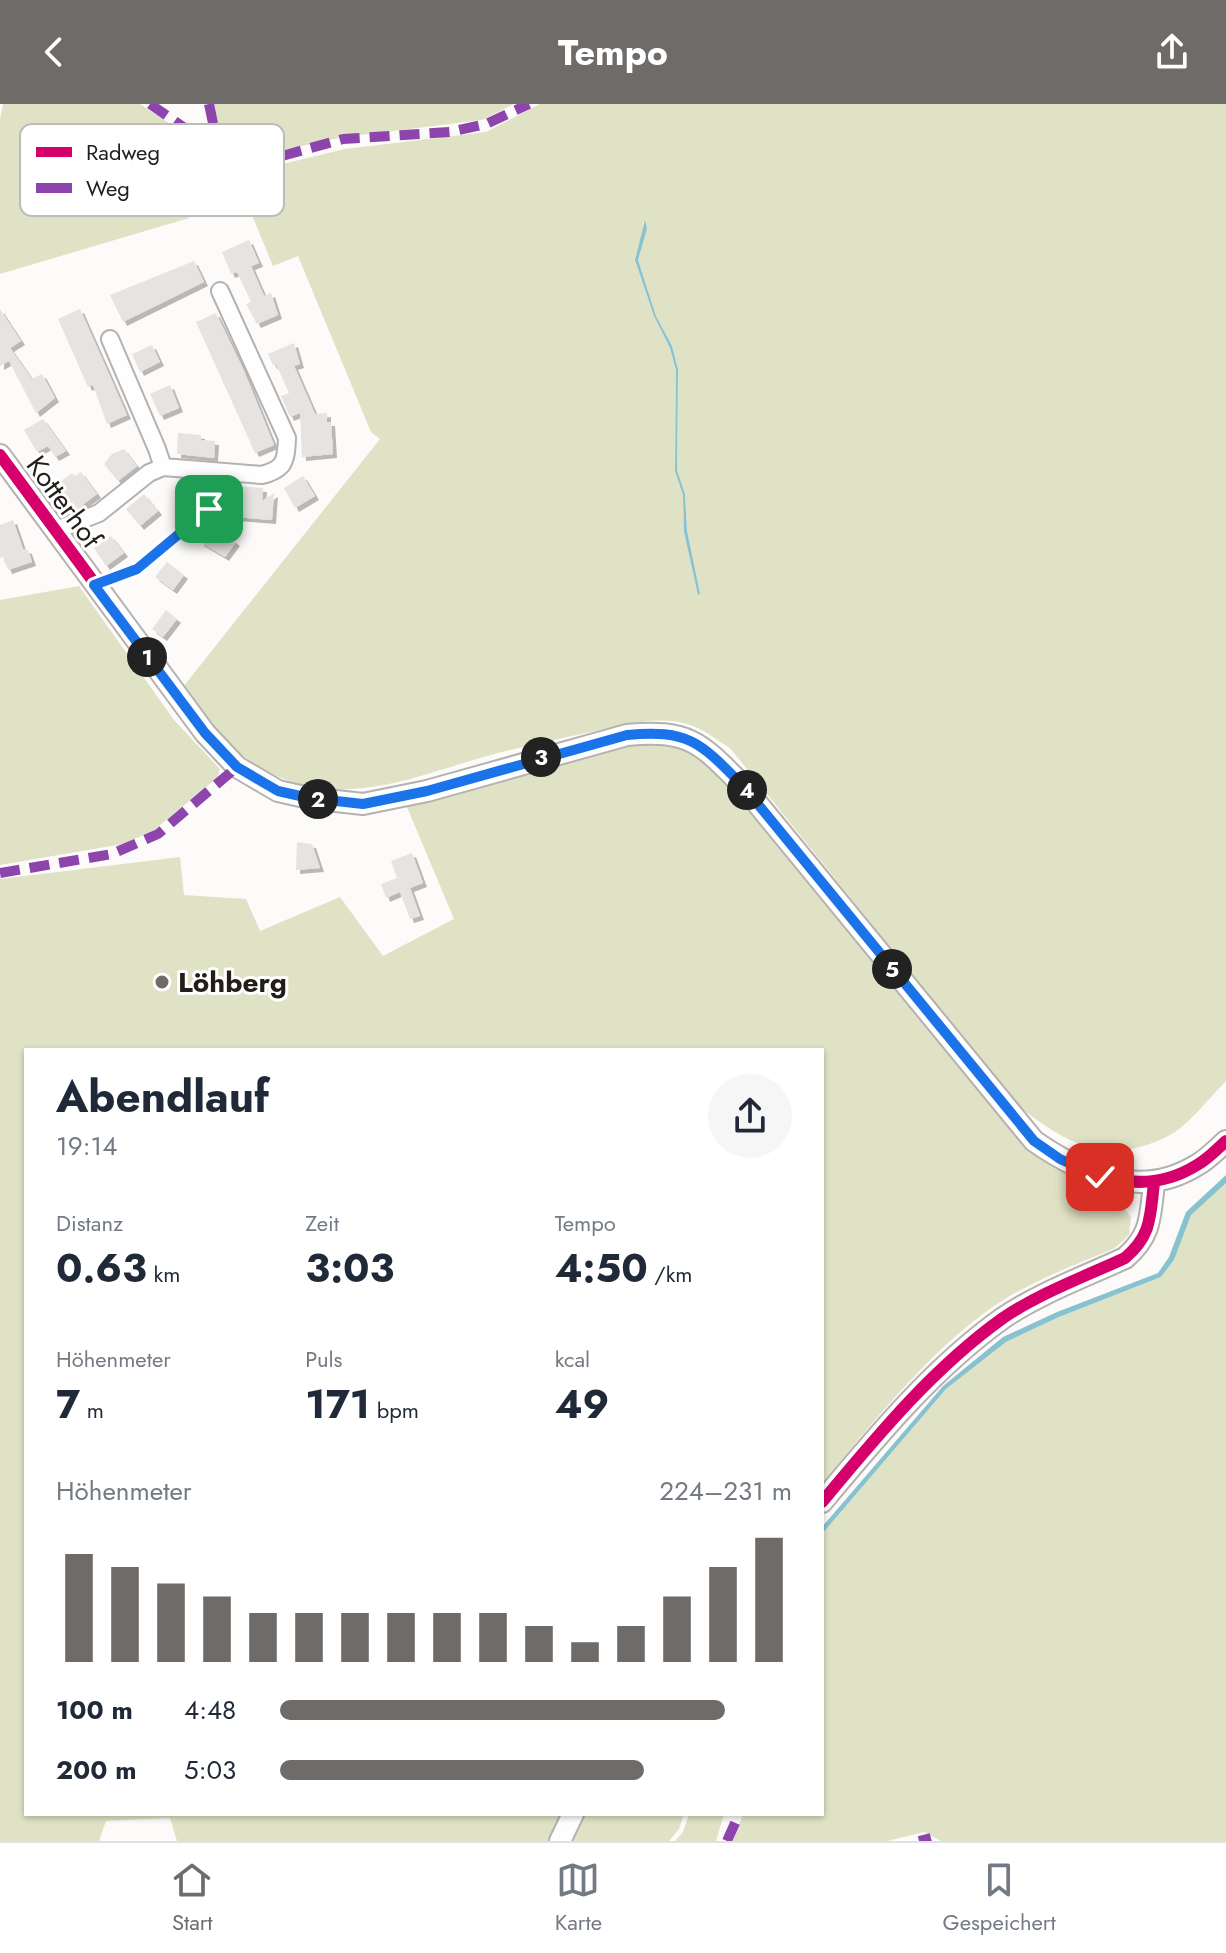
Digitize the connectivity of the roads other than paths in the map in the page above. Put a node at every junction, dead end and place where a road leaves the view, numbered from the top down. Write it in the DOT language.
graph roads {
  1 [pos="220,291"];
  2 [pos="110,339"];
  3 [pos="0,455"];
  4 [pos="163,467"];
  5 [pos="209,509"];
  6 [pos="54,531"];
  7 [pos="94,585"];
  8 [pos="1226,1141"];
  9 [pos="1154,1183"];
  10 [pos="824,1500"];
  11 [pos="572,1816"];
  12 [pos="560,1841"];
  1 -- 4 [label="street"];
  2 -- 4 [label="street"];
  3 -- 6 [label="street, Kotterhof"];
  4 -- 6 [label="street"];
  5 -- 7 [label="lane"];
  6 -- 7 [label="street, Kotterhof"];
  7 -- 9 [label="street, Kotterhof"];
  8 -- 9 [label="street"];
  9 -- 10 [label="street"];
  11 -- 12 [label="street"];
}
